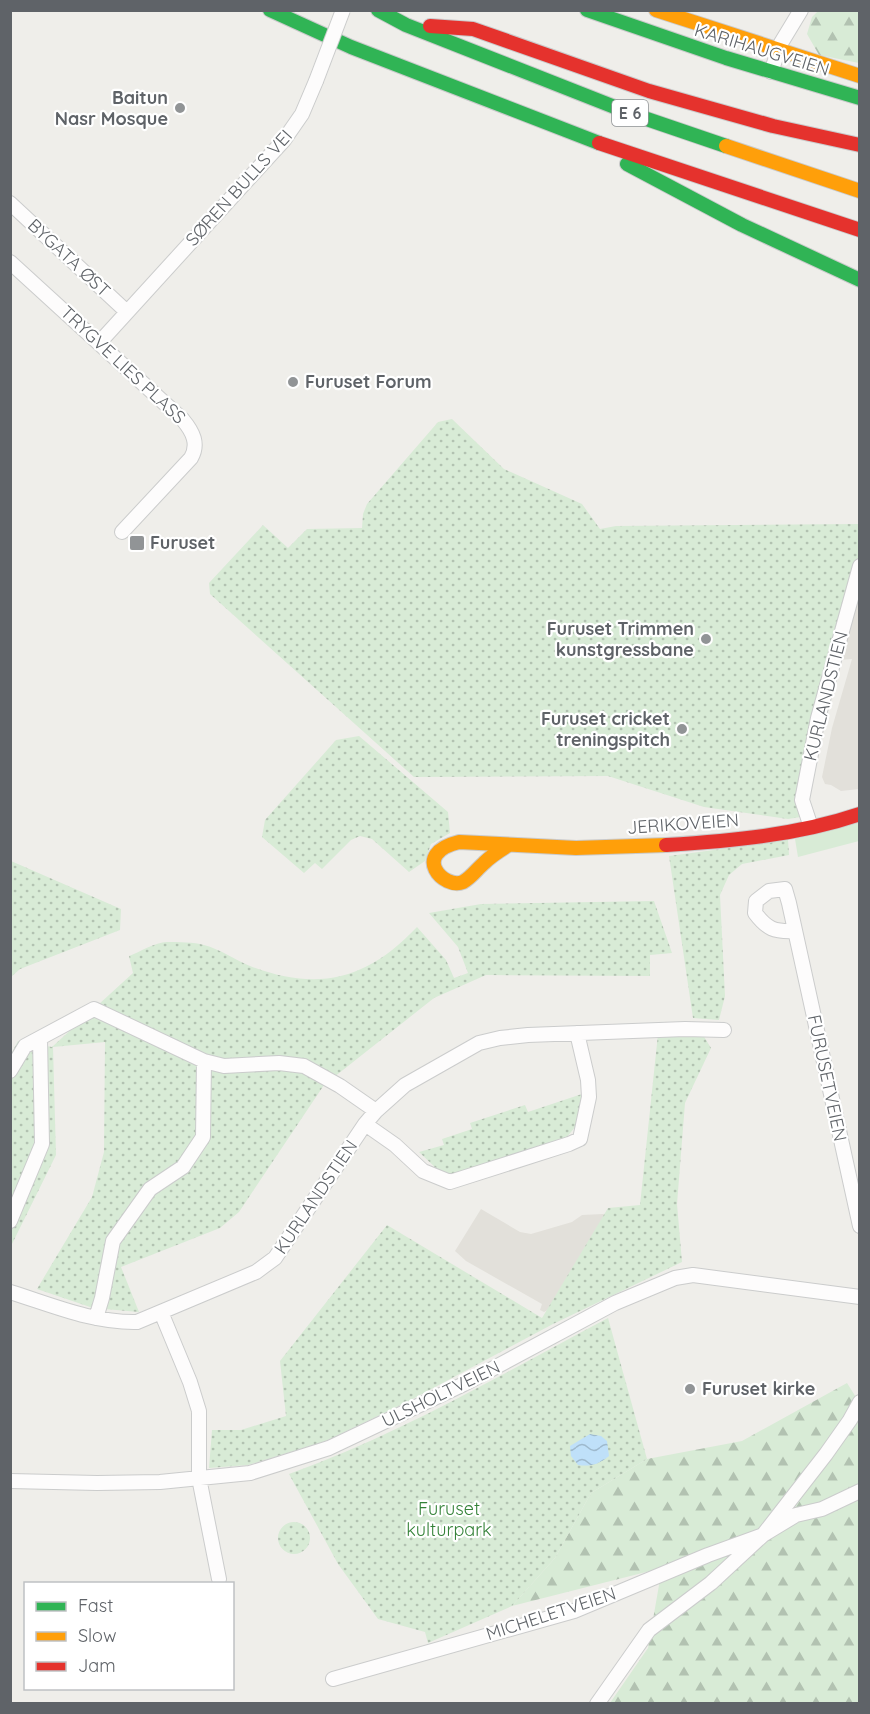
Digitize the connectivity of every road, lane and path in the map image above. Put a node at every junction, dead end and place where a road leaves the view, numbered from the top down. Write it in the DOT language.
graph roads {
  1 [pos="270,10"];
  2 [pos="343,10"];
  3 [pos="378,10"];
  4 [pos="587,10"];
  5 [pos="656,10"];
  6 [pos="801,10"];
  7 [pos="406,25"];
  8 [pos="778,50"];
  9 [pos="771,72"];
  10 [pos="860,76"];
  11 [pos="860,98"];
  12 [pos="580,137"];
  13 [pos="860,145"];
  14 [pos="860,191"];
  15 [pos="10,204"];
  16 [pos="860,230"];
  17 [pos="10,262"];
  18 [pos="860,280"];
  19 [pos="127,312"];
  20 [pos="99,343"];
  21 [pos="122,532"];
  22 [pos="860,566"];
  23 [pos="860,814"];
  24 [pos="811,827"];
  25 [pos="507,846"];
  26 [pos="795,931"];
  27 [pos="724,1029"];
  28 [pos="577,1033"];
  29 [pos="40,1038"];
  30 [pos="204,1061"];
  31 [pos="10,1071"];
  32 [pos="376,1111"];
  33 [pos="365,1124"];
  34 [pos="10,1221"];
  35 [pos="860,1226"];
  36 [pos="10,1292"];
  37 [pos="860,1297"];
  38 [pos="161,1312"];
  39 [pos="96,1318"];
  40 [pos="860,1402"];
  41 [pos="199,1478"];
  42 [pos="10,1481"];
  43 [pos="860,1491"];
  44 [pos="763,1535"];
  45 [pos="219,1580"];
  46 [pos="333,1679"];
  47 [pos="597,1704"];
  1 -- 12 [label="main road, E 6"];
  2 -- 19 [label="street, SØREN BULLS VEI, bridge"];
  3 -- 7 [label="main road, E 6"];
  4 -- 9 [label="main road, KARIHAUGVEIEN"];
  5 -- 8 [label="main road, KARIHAUGVEIEN"];
  6 -- 8 [label="street"];
  7 -- 13 [label="main road, E 6"];
  7 -- 14 [label="main road, E 6"];
  8 -- 9 [label="street"];
  8 -- 10 [label="main road, KARIHAUGVEIEN"];
  9 -- 11 [label="main road, KARIHAUGVEIEN"];
  12 -- 16 [label="main road, E 6"];
  12 -- 18 [label="main road"];
  15 -- 19 [label="street, BYGATA ØST"];
  17 -- 20 [label="street, TRYGVE LIES PLASS"];
  19 -- 20 [label="street, SØREN BULLS VEI"];
  20 -- 21 [label="street, TRYGVE LIES PLASS"];
  22 -- 24 [label="street, KURLANDSTIEN"];
  23 -- 24 [label="main road, JERIKOVEIEN"];
  24 -- 25 [label="main road, JERIKOVEIEN"];
  25 -- 25 [label="main road, JERIKOVEIEN"];
  26 -- 35 [label="street, FURUSETVEIEN"];
  27 -- 28 [label="street, KURLANDSTIEN"];
  28 -- 32 [label="street, KURLANDSTIEN"];
  28 -- 33 [label="street, KURLANDSTIEN"];
  29 -- 30 [label="street"];
  29 -- 31 [label="street"];
  29 -- 34 [label="street"];
  30 -- 32 [label="street"];
  30 -- 39 [label="street"];
  32 -- 33 [label="street, KURLANDSTIEN"];
  33 -- 38 [label="street, KURLANDSTIEN"];
  36 -- 39 [label="street, KURLANDSTIEN"];
  37 -- 41 [label="street, ULSHOLTVEIEN"];
  38 -- 39 [label="street, KURLANDSTIEN"];
  38 -- 41 [label="street"];
  40 -- 44 [label="street"];
  41 -- 42 [label="street, ULSHOLTVEIEN"];
  41 -- 45 [label="street"];
  43 -- 44 [label="street, MICHELETVEIEN"];
  44 -- 46 [label="street, MICHELETVEIEN"];
  44 -- 47 [label="street, MICHELETVEIEN"];
}
